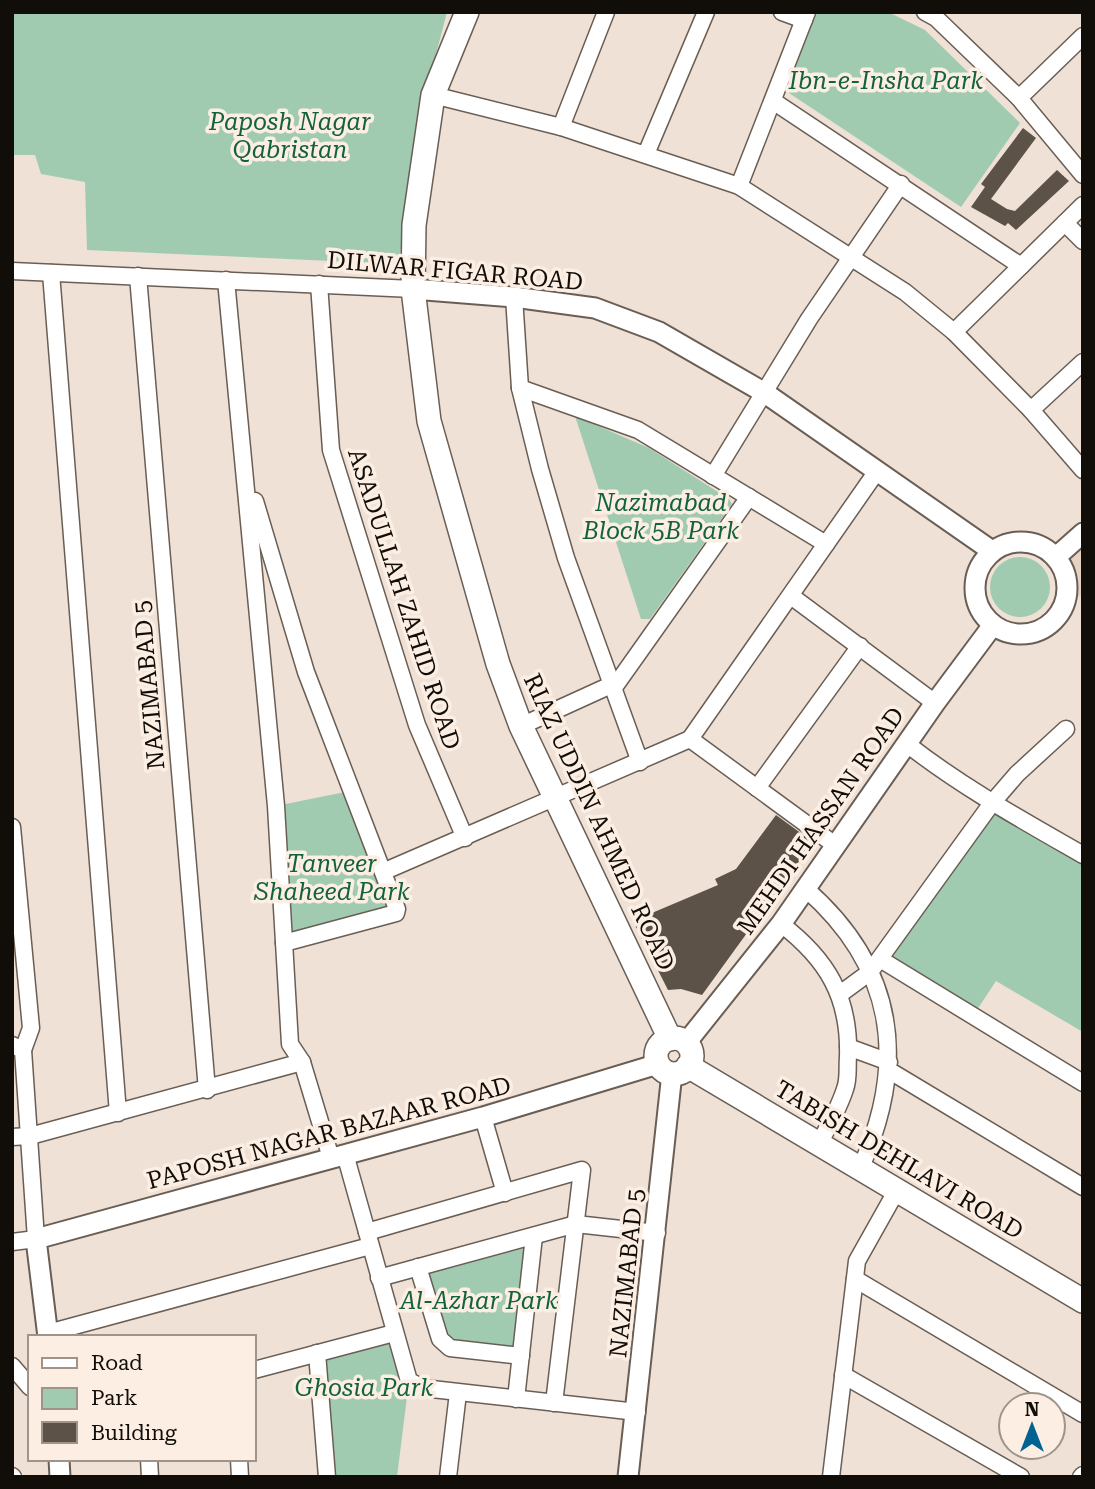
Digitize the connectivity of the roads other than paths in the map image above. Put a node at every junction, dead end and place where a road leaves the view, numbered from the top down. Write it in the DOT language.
graph roads {
  1 [pos="467,12"];
  2 [pos="606,12"];
  3 [pos="706,12"];
  4 [pos="782,12"];
  5 [pos="934,14"];
  6 [pos="805,16"];
  7 [pos="1083,36"];
  8 [pos="433,95"];
  9 [pos="1018,98"];
  10 [pos="773,101"];
  11 [pos="561,127"];
  12 [pos="646,155"];
  13 [pos="1083,175"];
  14 [pos="901,184"];
  15 [pos="739,186"];
  16 [pos="1083,205"];
  17 [pos="1065,223"];
  18 [pos="1083,241"];
  19 [pos="853,256"];
  20 [pos="1021,266"];
  21 [pos="12,271"];
  22 [pos="51,273"];
  23 [pos="138,276"];
  24 [pos="226,280"];
  25 [pos="319,284"];
  26 [pos="413,289"];
  27 [pos="514,297"];
  28 [pos="954,332"];
  29 [pos="1083,362"];
  30 [pos="520,388"];
  31 [pos="765,393"];
  32 [pos="1031,411"];
  33 [pos="1083,470"];
  34 [pos="877,471"];
  35 [pos="246,472"];
  36 [pos="713,476"];
  37 [pos="749,497"];
  38 [pos="1083,533"];
  39 [pos="826,544"];
  40 [pos="992,551"];
  41 [pos="1056,557"];
  42 [pos="791,596"];
  43 [pos="1075,596"];
  44 [pos="993,625"];
  45 [pos="859,646"];
  46 [pos="612,687"];
  47 [pos="934,703"];
  48 [pos="521,726"];
  49 [pos="1066,729"];
  50 [pos="690,739"];
  51 [pos="907,744"];
  52 [pos="640,761"];
  53 [pos="757,788"];
  54 [pos="556,800"];
  55 [pos="992,803"];
  56 [pos="12,827"];
  57 [pos="465,838"];
  58 [pos="835,845"];
  59 [pos="1083,855"];
  60 [pos="385,872"];
  61 [pos="806,889"];
  62 [pos="16,912"];
  63 [pos="781,924"];
  64 [pos="284,943"];
  65 [pos="875,966"];
  66 [pos="840,994"];
  67 [pos="17,1047"];
  68 [pos="848,1047"];
  69 [pos="675,1057"];
  70 [pos="302,1062"];
  71 [pos="889,1067"];
  72 [pos="1083,1083"];
  73 [pos="207,1090"];
  74 [pos="118,1112"];
  75 [pos="483,1118"];
  76 [pos="30,1136"];
  77 [pos="12,1137"];
  78 [pos="820,1142"];
  79 [pos="338,1156"];
  80 [pos="861,1167"];
  81 [pos="1083,1187"];
  82 [pos="898,1188"];
  83 [pos="505,1193"];
  84 [pos="576,1224"];
  85 [pos="657,1233"];
  86 [pos="534,1236"];
  87 [pos="36,1239"];
  88 [pos="368,1239"];
  89 [pos="12,1242"];
  90 [pos="418,1267"];
  91 [pos="379,1278"];
  92 [pos="855,1279"];
  93 [pos="1083,1301"];
  94 [pos="394,1333"];
  95 [pos="48,1335"];
  96 [pos="317,1353"];
  97 [pos="521,1356"];
  98 [pos="12,1366"];
  99 [pos="256,1369"];
  100 [pos="843,1375"];
  101 [pos="28,1385"];
  102 [pos="458,1393"];
  103 [pos="516,1399"];
  104 [pos="554,1404"];
  105 [pos="637,1412"];
  106 [pos="1083,1414"];
  107 [pos="831,1472"];
  108 [pos="327,1477"];
  109 [pos="448,1477"];
  110 [pos="628,1477"];
  111 [pos="847,1477"];
  112 [pos="1021,1477"];
  1 -- 8 [label="main road, RIAZ UDDIN AHMED ROAD"];
  2 -- 11 [label="street"];
  3 -- 12 [label="street"];
  4 -- 6 [label="street"];
  5 -- 9 [label="street"];
  6 -- 10 [label="street"];
  7 -- 9 [label="street"];
  8 -- 11 [label="street"];
  8 -- 26 [label="main road, RIAZ UDDIN AHMED ROAD"];
  9 -- 13 [label="street"];
  10 -- 14 [label="street"];
  10 -- 15 [label="street"];
  11 -- 12 [label="street"];
  12 -- 15 [label="street"];
  14 -- 19 [label="street"];
  14 -- 20 [label="street"];
  15 -- 19 [label="street"];
  16 -- 17 [label="street"];
  17 -- 18 [label="street"];
  17 -- 20 [label="street"];
  19 -- 28 [label="street"];
  19 -- 31 [label="street"];
  20 -- 28 [label="street"];
  21 -- 22 [label="street, DILWAR FIGAR ROAD"];
  22 -- 23 [label="street, DILWAR FIGAR ROAD"];
  22 -- 74 [label="street"];
  23 -- 24 [label="street, DILWAR FIGAR ROAD"];
  23 -- 73 [label="street, NAZIMABAD 5"];
  24 -- 25 [label="street, DILWAR FIGAR ROAD"];
  24 -- 35 [label="street"];
  25 -- 26 [label="street, DILWAR FIGAR ROAD"];
  25 -- 57 [label="street, ASADULLAH ZAHID ROAD"];
  26 -- 27 [label="street, DILWAR FIGAR ROAD"];
  26 -- 48 [label="main road, RIAZ UDDIN AHMED ROAD"];
  27 -- 30 [label="street"];
  27 -- 31 [label="street, DILWAR FIGAR ROAD"];
  28 -- 32 [label="street"];
  29 -- 32 [label="street"];
  30 -- 36 [label="street"];
  30 -- 46 [label="street"];
  31 -- 34 [label="street, DILWAR FIGAR ROAD"];
  31 -- 36 [label="street"];
  32 -- 33 [label="street"];
  34 -- 39 [label="street"];
  34 -- 40 [label="street, DILWAR FIGAR ROAD"];
  35 -- 60 [label="street"];
  35 -- 64 [label="street"];
  36 -- 37 [label="street"];
  37 -- 39 [label="street"];
  37 -- 46 [label="street"];
  38 -- 41 [label="street"];
  39 -- 42 [label="street"];
  40 -- 41 [label="street"];
  40 -- 44 [label="street"];
  41 -- 43 [label="street"];
  42 -- 45 [label="street"];
  42 -- 50 [label="street"];
  43 -- 44 [label="street"];
  44 -- 47 [label="street, MEHDI HASSAN ROAD"];
  45 -- 47 [label="street"];
  45 -- 53 [label="street"];
  46 -- 48 [label="street"];
  46 -- 52 [label="street"];
  47 -- 51 [label="street, MEHDI HASSAN ROAD"];
  48 -- 54 [label="main road, RIAZ UDDIN AHMED ROAD"];
  49 -- 55 [label="street"];
  50 -- 52 [label="street"];
  50 -- 53 [label="street"];
  51 -- 55 [label="street"];
  51 -- 58 [label="street, MEHDI HASSAN ROAD"];
  52 -- 54 [label="street"];
  53 -- 58 [label="street"];
  54 -- 57 [label="street"];
  54 -- 69 [label="main road, RIAZ UDDIN AHMED ROAD"];
  55 -- 59 [label="street"];
  55 -- 65 [label="street"];
  56 -- 62 [label="street"];
  57 -- 60 [label="street"];
  58 -- 61 [label="street, MEHDI HASSAN ROAD"];
  60 -- 64 [label="street"];
  61 -- 63 [label="street, MEHDI HASSAN ROAD"];
  61 -- 65 [label="street"];
  62 -- 67 [label="street"];
  63 -- 66 [label="street"];
  63 -- 69 [label="street, MEHDI HASSAN ROAD"];
  64 -- 70 [label="street"];
  65 -- 66 [label="street"];
  65 -- 71 [label="street"];
  65 -- 72 [label="street"];
  66 -- 68 [label="street"];
  67 -- 76 [label="street"];
  68 -- 71 [label="street"];
  68 -- 78 [label="street"];
  69 -- 75 [label="street, PAPOSH NAGAR BAZAAR ROAD"];
  69 -- 78 [label="main road, TABISH DEHLAVI ROAD"];
  69 -- 85 [label="street, NAZIMABAD 5"];
  70 -- 73 [label="street"];
  70 -- 79 [label="street"];
  71 -- 80 [label="street"];
  71 -- 81 [label="street"];
  73 -- 74 [label="street"];
  74 -- 76 [label="street"];
  75 -- 79 [label="street, PAPOSH NAGAR BAZAAR ROAD"];
  75 -- 83 [label="street"];
  76 -- 77 [label="street"];
  76 -- 87 [label="street"];
  78 -- 80 [label="main road, TABISH DEHLAVI ROAD"];
  79 -- 87 [label="street, PAPOSH NAGAR BAZAAR ROAD"];
  79 -- 88 [label="street"];
  80 -- 82 [label="main road, TABISH DEHLAVI ROAD"];
  82 -- 92 [label="street"];
  82 -- 93 [label="main road, TABISH DEHLAVI ROAD"];
  83 -- 84 [label="street"];
  83 -- 88 [label="street"];
  84 -- 85 [label="street"];
  84 -- 86 [label="street"];
  84 -- 104 [label="street"];
  85 -- 105 [label="street, NAZIMABAD 5"];
  86 -- 90 [label="street"];
  86 -- 97 [label="street"];
  87 -- 89 [label="street, PAPOSH NAGAR BAZAAR ROAD"];
  87 -- 95 [label="street"];
  88 -- 91 [label="street"];
  88 -- 95 [label="street"];
  90 -- 91 [label="street"];
  90 -- 97 [label="street"];
  91 -- 94 [label="street"];
  92 -- 100 [label="street"];
  92 -- 106 [label="street"];
  94 -- 96 [label="street"];
  94 -- 102 [label="street"];
  96 -- 99 [label="street"];
  96 -- 108 [label="street"];
  97 -- 103 [label="street"];
  98 -- 101 [label="street"];
  100 -- 107 [label="street"];
  100 -- 112 [label="street"];
  102 -- 103 [label="street"];
  102 -- 109 [label="street"];
  103 -- 104 [label="street"];
  104 -- 105 [label="street"];
  105 -- 110 [label="street, NAZIMABAD 5"];
  107 -- 111 [label="street"];
}
